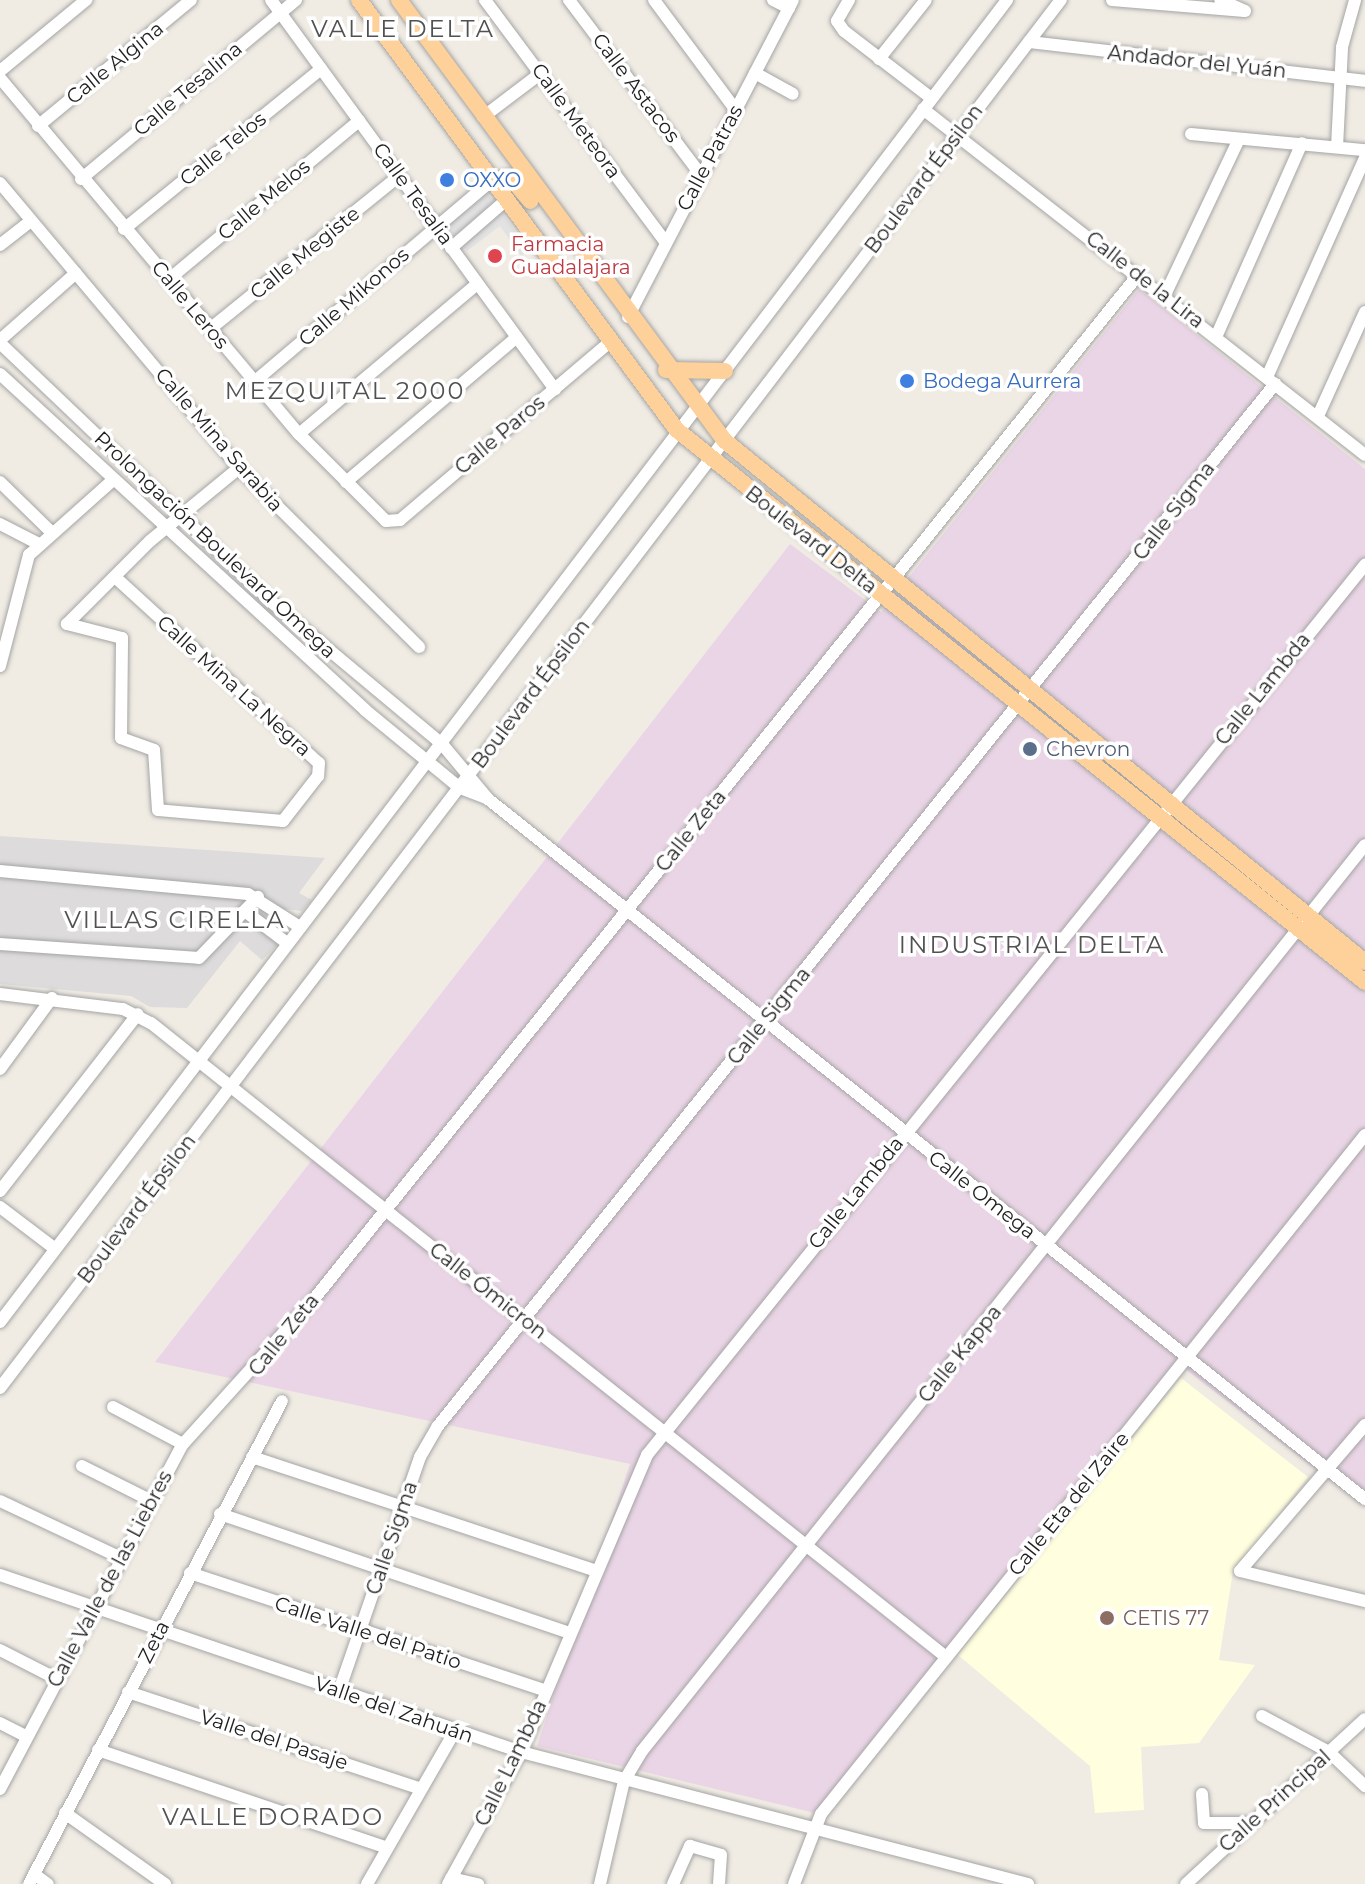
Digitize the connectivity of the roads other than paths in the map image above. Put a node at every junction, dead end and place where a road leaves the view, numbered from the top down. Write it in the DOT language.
graph roads {
  1 [pos="86,0"];
  2 [pos="191,0"];
  3 [pos="271,0"];
  4 [pos="296,0"];
  5 [pos="359,0"];
  6 [pos="399,0"];
  7 [pos="485,0"];
  8 [pos="569,0"];
  9 [pos="654,0"];
  10 [pos="773,0"];
  11 [pos="849,0"];
  12 [pos="926,0"];
  13 [pos="1007,0"];
  14 [pos="1061,0"];
  15 [pos="1112,0"];
  16 [pos="1220,0"];
  17 [pos="1355,0"];
  18 [pos="791,4"];
  19 [pos="280,12"];
  20 [pos="1029,42"];
  21 [pos="879,59"];
  22 [pos="321,69"];
  23 [pos="0,71"];
  24 [pos="541,73"];
  25 [pos="755,73"];
  26 [pos="1339,77"];
  27 [pos="0,78"];
  28 [pos="1365,81"];
  29 [pos="793,94"];
  30 [pos="927,103"];
  31 [pos="735,109"];
  32 [pos="483,117"];
  33 [pos="359,121"];
  34 [pos="38,126"];
  35 [pos="957,134"];
  36 [pos="1191,134"];
  37 [pos="1239,139"];
  38 [pos="1302,143"];
  39 [pos="1337,147"];
  40 [pos="1365,150"];
  41 [pos="1365,158"];
  42 [pos="701,175"];
  43 [pos="399,176"];
  44 [pos="81,179"];
  45 [pos="491,181"];
  46 [pos="0,183"];
  47 [pos="505,201"];
  48 [pos="31,221"];
  49 [pos="436,226"];
  50 [pos="124,229"];
  51 [pos="571,241"];
  52 [pos="666,243"];
  53 [pos="0,245"];
  54 [pos="451,248"];
  55 [pos="76,273"];
  56 [pos="1138,275"];
  57 [pos="168,280"];
  58 [pos="477,284"];
  59 [pos="1164,297"];
  60 [pos="1365,312"];
  61 [pos="628,317"];
  62 [pos="210,329"];
  63 [pos="1216,337"];
  64 [pos="516,338"];
  65 [pos="0,342"];
  66 [pos="609,343"];
  67 [pos="666,370"];
  68 [pos="725,371"];
  69 [pos="0,374"];
  70 [pos="1271,380"];
  71 [pos="254,382"];
  72 [pos="555,389"];
  73 [pos="694,408"];
  74 [pos="1318,416"];
  75 [pos="677,430"];
  76 [pos="299,434"];
  77 [pos="725,441"];
  78 [pos="1365,455"];
  79 [pos="710,460"];
  80 [pos="239,468"];
  81 [pos="113,480"];
  82 [pos="0,482"];
  83 [pos="346,482"];
  84 [pos="182,516"];
  85 [pos="390,523"];
  86 [pos="0,524"];
  87 [pos="166,529"];
  88 [pos="52,533"];
  89 [pos="39,544"];
  90 [pos="1365,565"];
  91 [pos="115,577"];
  92 [pos="891,581"];
  93 [pos="880,594"];
  94 [pos="0,608"];
  95 [pos="14,616"];
  96 [pos="419,647"];
  97 [pos="0,666"];
  98 [pos="1024,699"];
  99 [pos="442,744"];
  100 [pos="429,760"];
  101 [pos="471,773"];
  102 [pos="460,788"];
  103 [pos="488,799"];
  104 [pos="1163,811"];
  105 [pos="1365,845"];
  106 [pos="0,871"];
  107 [pos="258,897"];
  108 [pos="627,911"];
  109 [pos="246,912"];
  110 [pos="1303,923"];
  111 [pos="300,927"];
  112 [pos="287,943"];
  113 [pos="0,944"];
  114 [pos="1365,962"];
  115 [pos="1365,982"];
  116 [pos="0,994"];
  117 [pos="52,998"];
  118 [pos="138,1014"];
  119 [pos="766,1020"];
  120 [pos="195,1061"];
  121 [pos="0,1069"];
  122 [pos="232,1086"];
  123 [pos="904,1133"];
  124 [pos="1365,1135"];
  125 [pos="0,1191"];
  126 [pos="0,1207"];
  127 [pos="384,1211"];
  128 [pos="1047,1245"];
  129 [pos="54,1248"];
  130 [pos="525,1319"];
  131 [pos="0,1322"];
  132 [pos="1186,1358"];
  133 [pos="243,1385"];
  134 [pos="0,1388"];
  135 [pos="282,1401"];
  136 [pos="113,1407"];
  137 [pos="1365,1425"];
  138 [pos="667,1429"];
  139 [pos="183,1444"];
  140 [pos="252,1457"];
  141 [pos="82,1466"];
  142 [pos="1330,1470"];
  143 [pos="1365,1499"];
  144 [pos="150,1500"];
  145 [pos="0,1501"];
  146 [pos="401,1509"];
  147 [pos="220,1514"];
  148 [pos="808,1543"];
  149 [pos="121,1558"];
  150 [pos="380,1570"];
  151 [pos="593,1570"];
  152 [pos="190,1573"];
  153 [pos="0,1575"];
  154 [pos="1365,1601"];
  155 [pos="95,1609"];
  156 [pos="360,1631"];
  157 [pos="158,1632"];
  158 [pos="569,1633"];
  159 [pos="0,1650"];
  160 [pos="946,1657"];
  161 [pos="57,1679"];
  162 [pos="339,1691"];
  163 [pos="546,1691"];
  164 [pos="128,1692"];
  165 [pos="1262,1716"];
  166 [pos="1365,1719"];
  167 [pos="0,1723"];
  168 [pos="455,1731"];
  169 [pos="27,1737"];
  170 [pos="98,1750"];
  171 [pos="521,1752"];
  172 [pos="1329,1752"];
  173 [pos="624,1781"];
  174 [pos="1365,1786"];
  175 [pos="0,1789"];
  176 [pos="421,1789"];
  177 [pos="1202,1794"];
  178 [pos="65,1813"];
  179 [pos="1251,1823"];
  180 [pos="809,1830"];
  181 [pos="387,1848"];
  182 [pos="31,1879"];
  183 [pos="450,1881"];
  184 [pos="1002,1881"];
  185 [pos="48,1884"];
  186 [pos="165,1884"];
  187 [pos="367,1884"];
  188 [pos="478,1884"];
  189 [pos="600,1884"];
  190 [pos="673,1884"];
  191 [pos="719,1884"];
  192 [pos="794,1884"];
  193 [pos="1028,1884"];
  194 [pos="1186,1884"];
  1 -- 23 [label="street"];
  2 -- 34 [label="street, Calle Algina"];
  3 -- 19 [label="street, Calle Tesalia"];
  4 -- 19 [label="street, Calle Tesalina"];
  5 -- 45 [label="main road, Boulevard Delta"];
  6 -- 32 [label="main road, Boulevard Delta"];
  7 -- 24 [label="street, Calle Meteora"];
  8 -- 42 [label="street, Calle Astacos"];
  9 -- 31 [label="street"];
  10 -- 18 [label="street"];
  11 -- 21 [label="street, Calle de la Lira"];
  12 -- 21 [label="street"];
  13 -- 30 [label="street, Boulevard Épsilon"];
  14 -- 20 [label="street, Boulevard Épsilon"];
  15 -- 16 [label="street"];
  17 -- 26 [label="street"];
  18 -- 25 [label="street, Calle Patras"];
  19 -- 22 [label="street, Calle Tesalia"];
  19 -- 44 [label="street, Calle Tesalina"];
  20 -- 26 [label="street, Andador del Yuán"];
  20 -- 35 [label="street, Boulevard Épsilon"];
  21 -- 30 [label="street, Calle de la Lira"];
  22 -- 33 [label="street, Calle Tesalia"];
  22 -- 50 [label="street, Calle Telos"];
  24 -- 32 [label="street"];
  24 -- 52 [label="street, Calle Meteora"];
  25 -- 29 [label="street"];
  25 -- 31 [label="street, Calle Patras"];
  26 -- 28 [label="street, Andador del Yuán"];
  26 -- 39 [label="street"];
  27 -- 34 [label="street, Calle Leros"];
  30 -- 35 [label="street, Calle de la Lira"];
  30 -- 68 [label="street, Boulevard Épsilon"];
  31 -- 42 [label="street, Calle Patras"];
  32 -- 51 [label="main road, Boulevard Delta"];
  33 -- 43 [label="street, Calle Tesalia"];
  33 -- 57 [label="street, Calle Melos"];
  34 -- 44 [label="street, Calle Leros"];
  35 -- 56 [label="street, Calle de la Lira"];
  35 -- 77 [label="street, Boulevard Épsilon"];
  36 -- 37 [label="street"];
  37 -- 38 [label="street"];
  37 -- 59 [label="street"];
  38 -- 39 [label="street"];
  38 -- 63 [label="street"];
  39 -- 40 [label="street"];
  41 -- 70 [label="street, Calle Sigma"];
  42 -- 52 [label="street, Calle Patras"];
  43 -- 49 [label="street, Calle Tesalia"];
  43 -- 62 [label="street, Calle Megiste"];
  44 -- 50 [label="street, Calle Leros"];
  45 -- 47 [label="main road, Boulevard Delta"];
  45 -- 49 [label="street, Calle Mikonos"];
  45 -- 51 [label="main road"];
  46 -- 48 [label="street, Calle Mina Sarabia"];
  47 -- 54 [label="street"];
  47 -- 66 [label="main road, Boulevard Delta"];
  48 -- 53 [label="street"];
  48 -- 55 [label="street, Calle Mina Sarabia"];
  49 -- 54 [label="street, Calle Tesalia"];
  49 -- 71 [label="street, Calle Mikonos"];
  50 -- 57 [label="street, Calle Leros"];
  51 -- 61 [label="main road, Boulevard Delta"];
  52 -- 61 [label="street, Calle Patras"];
  54 -- 58 [label="street, Calle Tesalia"];
  55 -- 65 [label="street"];
  55 -- 80 [label="street, Calle Mina Sarabia"];
  56 -- 59 [label="street, Calle de la Lira"];
  56 -- 92 [label="street, Calle Zeta"];
  57 -- 62 [label="street, Calle Leros"];
  58 -- 64 [label="street, Calle Tesalia"];
  58 -- 76 [label="street"];
  59 -- 63 [label="street, Calle de la Lira"];
  60 -- 74 [label="street"];
  61 -- 67 [label="main road, Boulevard Delta"];
  62 -- 71 [label="street, Calle Leros"];
  63 -- 70 [label="street, Calle de la Lira"];
  64 -- 72 [label="street, Calle Tesalia"];
  64 -- 83 [label="street"];
  65 -- 84 [label="street, Prolongación Boulevard Omega"];
  66 -- 72 [label="street, Calle Paros"];
  66 -- 75 [label="main road, Boulevard Delta"];
  67 -- 68 [label="main road"];
  67 -- 73 [label="main road, Boulevard Delta"];
  68 -- 73 [label="street, Boulevard Épsilon"];
  69 -- 81 [label="street, Prolongación Boulevard Omega"];
  70 -- 74 [label="street, Calle de la Lira"];
  70 -- 98 [label="street, Calle Sigma"];
  71 -- 76 [label="street, Calle Leros"];
  72 -- 85 [label="street, Calle Paros"];
  73 -- 75 [label="street, Boulevard Épsilon"];
  73 -- 77 [label="main road, Boulevard Delta"];
  74 -- 78 [label="street, Calle de la Lira"];
  75 -- 79 [label="main road, Boulevard Delta"];
  75 -- 99 [label="street, Boulevard Épsilon"];
  76 -- 83 [label="street, Calle Leros"];
  77 -- 79 [label="street, Boulevard Épsilon"];
  77 -- 92 [label="main road, Boulevard Delta"];
  79 -- 93 [label="main road, Boulevard Delta"];
  79 -- 101 [label="street, Boulevard Épsilon"];
  80 -- 84 [label="street, Calle Mina La Negra"];
  80 -- 96 [label="street, Calle Mina Sarabia"];
  81 -- 87 [label="street, Prolongación Boulevard Omega"];
  81 -- 88 [label="street"];
  82 -- 88 [label="street"];
  83 -- 85 [label="street, Calle Leros"];
  84 -- 87 [label="street, Calle Mina La Negra"];
  84 -- 99 [label="street, Prolongación Boulevard Omega"];
  86 -- 89 [label="street"];
  87 -- 91 [label="street, Calle Mina La Negra"];
  87 -- 100 [label="street, Prolongación Boulevard Omega"];
  88 -- 89 [label="street"];
  89 -- 95 [label="street"];
  90 -- 104 [label="street, Calle Lambda"];
  91 -- 91 [label="street, Calle Mina La Negra"];
  92 -- 93 [label="street, Calle Zeta"];
  92 -- 98 [label="main road, Boulevard Delta"];
  93 -- 98 [label="main road, Boulevard Delta"];
  93 -- 108 [label="street, Calle Zeta"];
  94 -- 95 [label="street"];
  95 -- 97 [label="street"];
  98 -- 104 [label="main road, Boulevard Delta"];
  98 -- 119 [label="street, Calle Sigma"];
  99 -- 100 [label="street, Boulevard Épsilon"];
  99 -- 101 [label="street, Prolongación Boulevard Omega"];
  100 -- 102 [label="street, Prolongación Boulevard Omega"];
  100 -- 111 [label="street, Boulevard Épsilon"];
  101 -- 102 [label="street, Boulevard Épsilon"];
  101 -- 103 [label="street, Calle Omega"];
  102 -- 103 [label="street, Calle Omega"];
  102 -- 122 [label="street, Boulevard Épsilon"];
  103 -- 108 [label="street, Calle Omega"];
  104 -- 110 [label="main road, Boulevard Delta"];
  104 -- 123 [label="street, Calle Lambda"];
  105 -- 110 [label="street, Calle Kappa"];
  106 -- 107 [label="street"];
  107 -- 109 [label="street"];
  107 -- 111 [label="street"];
  108 -- 119 [label="street, Calle Omega"];
  108 -- 127 [label="street, Calle Zeta"];
  109 -- 112 [label="street"];
  109 -- 113 [label="street"];
  110 -- 114 [label="main road, Boulevard Delta"];
  110 -- 115 [label="main road, Boulevard Delta"];
  110 -- 128 [label="street, Calle Kappa"];
  111 -- 112 [label="street, Boulevard Épsilon"];
  112 -- 120 [label="street, Boulevard Épsilon"];
  116 -- 117 [label="street, Calle Ómicron"];
  117 -- 118 [label="street, Calle Ómicron"];
  117 -- 121 [label="street"];
  118 -- 120 [label="street, Calle Ómicron"];
  118 -- 125 [label="street"];
  119 -- 123 [label="street, Calle Omega"];
  119 -- 130 [label="street, Calle Sigma"];
  120 -- 122 [label="street, Calle Ómicron"];
  120 -- 129 [label="street, Boulevard Épsilon"];
  122 -- 127 [label="street, Calle Ómicron"];
  122 -- 134 [label="street, Boulevard Épsilon"];
  123 -- 128 [label="street, Calle Omega"];
  123 -- 138 [label="street, Calle Lambda"];
  124 -- 132 [label="street, Calle Eta del Zaire"];
  126 -- 129 [label="street"];
  127 -- 130 [label="street, Calle Ómicron"];
  127 -- 133 [label="street, Calle Zeta"];
  128 -- 132 [label="street, Calle Omega"];
  128 -- 148 [label="street, Calle Kappa"];
  129 -- 131 [label="street, Boulevard Épsilon"];
  130 -- 138 [label="street, Calle Ómicron"];
  130 -- 146 [label="street, Calle Sigma"];
  132 -- 142 [label="street, Calle Omega"];
  132 -- 160 [label="street, Calle Eta del Zaire"];
  133 -- 139 [label="street, Calle Valle de las Liebres"];
  135 -- 140 [label="street, Zeta"];
  136 -- 139 [label="street"];
  137 -- 142 [label="street"];
  138 -- 148 [label="street, Calle Ómicron"];
  138 -- 151 [label="street, Calle Lambda"];
  139 -- 144 [label="street, Calle Valle de las Liebres"];
  140 -- 146 [label="street"];
  140 -- 147 [label="street, Zeta"];
  141 -- 144 [label="street"];
  142 -- 143 [label="street, Calle Omega"];
  142 -- 154 [label="street"];
  144 -- 149 [label="street, Calle Valle de las Liebres"];
  145 -- 149 [label="street"];
  146 -- 150 [label="street, Calle Sigma"];
  146 -- 151 [label="street"];
  147 -- 150 [label="street"];
  147 -- 152 [label="street, Zeta"];
  148 -- 160 [label="street, Calle Ómicron"];
  148 -- 173 [label="street, Calle Kappa"];
  149 -- 155 [label="street, Calle Valle de las Liebres"];
  150 -- 156 [label="street, Calle Sigma"];
  150 -- 158 [label="street"];
  151 -- 158 [label="street, Calle Lambda"];
  152 -- 156 [label="street, Calle Valle del Patio"];
  152 -- 157 [label="street, Zeta"];
  153 -- 155 [label="street, Valle del Zahuán"];
  155 -- 157 [label="street, Valle del Zahuán"];
  155 -- 161 [label="street, Calle Valle de las Liebres"];
  156 -- 162 [label="street, Calle Sigma"];
  156 -- 163 [label="street, Calle Valle del Patio"];
  157 -- 162 [label="street, Valle del Zahuán"];
  157 -- 164 [label="street, Zeta"];
  158 -- 163 [label="street, Calle Lambda"];
  159 -- 161 [label="street"];
  160 -- 180 [label="street, Calle Eta del Zaire"];
  161 -- 169 [label="street, Calle Valle de las Liebres"];
  162 -- 168 [label="street, Valle del Zahuán"];
  163 -- 171 [label="street, Calle Lambda"];
  164 -- 170 [label="street, Zeta"];
  164 -- 176 [label="street, Valle del Pasaje"];
  165 -- 172 [label="street"];
  166 -- 172 [label="street, Calle Principal"];
  167 -- 169 [label="street"];
  168 -- 171 [label="street, Valle del Zahuán"];
  168 -- 176 [label="street"];
  169 -- 175 [label="street, Calle Valle de las Liebres"];
  170 -- 178 [label="street, Zeta"];
  170 -- 181 [label="street"];
  171 -- 173 [label="street, Valle del Zahuán"];
  171 -- 183 [label="street, Calle Lambda"];
  172 -- 174 [label="street"];
  172 -- 179 [label="street, Calle Principal"];
  173 -- 180 [label="street, Valle del Zahuán"];
  173 -- 189 [label="street, Calle Kappa"];
  176 -- 181 [label="street"];
  177 -- 179 [label="street"];
  178 -- 182 [label="street, Zeta"];
  178 -- 186 [label="street"];
  179 -- 194 [label="street, Calle Principal"];
  180 -- 184 [label="street, Valle del Zahuán"];
  180 -- 192 [label="street, Calle Eta del Zaire"];
  181 -- 187 [label="street"];
  182 -- 185 [label="street"];
  183 -- 188 [label="street"];
  184 -- 193 [label="street, Valle del Zahuán"];
  190 -- 191 [label="street"];
}
